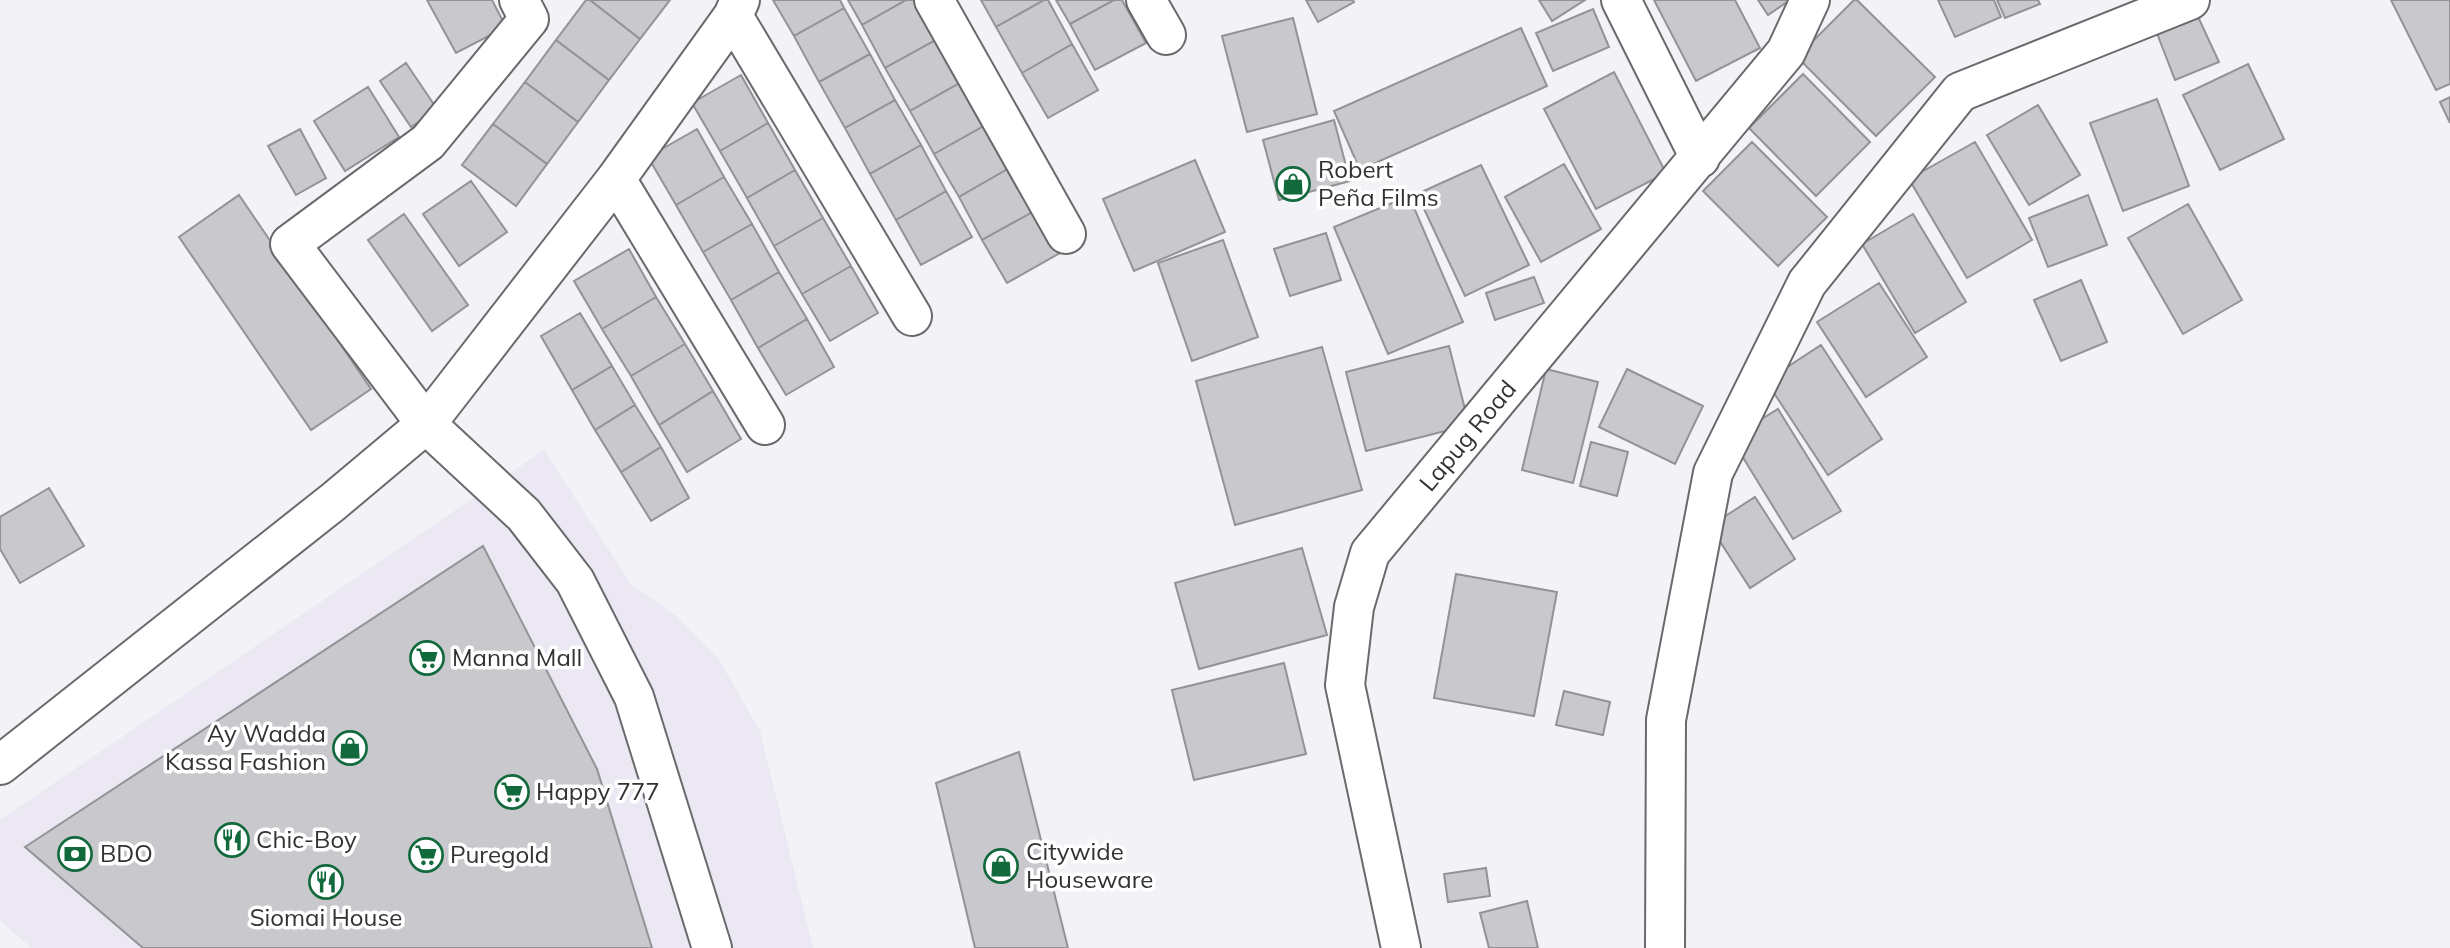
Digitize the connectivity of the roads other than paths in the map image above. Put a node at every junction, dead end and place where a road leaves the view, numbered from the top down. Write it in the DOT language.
graph roads {
  1 [pos="519,0"];
  2 [pos="934,0"];
  3 [pos="1146,0"];
  4 [pos="1621,0"];
  5 [pos="1810,0"];
  6 [pos="2190,0"];
  7 [pos="737,8"];
  8 [pos="1166,35"];
  9 [pos="1700,158"];
  10 [pos="616,179"];
  11 [pos="1066,234"];
  12 [pos="912,316"];
  13 [pos="426,424"];
  14 [pos="765,425"];
  15 [pos="0,765"];
  16 [pos="712,948"];
  17 [pos="1401,948"];
  18 [pos="1665,948"];
  1 -- 13 [label="street"];
  2 -- 11 [label="street"];
  3 -- 8 [label="street"];
  4 -- 9 [label="street"];
  5 -- 9 [label="street, Lapug Road"];
  6 -- 18 [label="street"];
  7 -- 10 [label="street"];
  7 -- 12 [label="street"];
  9 -- 17 [label="street, Lapug Road"];
  10 -- 13 [label="street"];
  10 -- 14 [label="street"];
  13 -- 15 [label="street"];
  13 -- 16 [label="street"];
}
